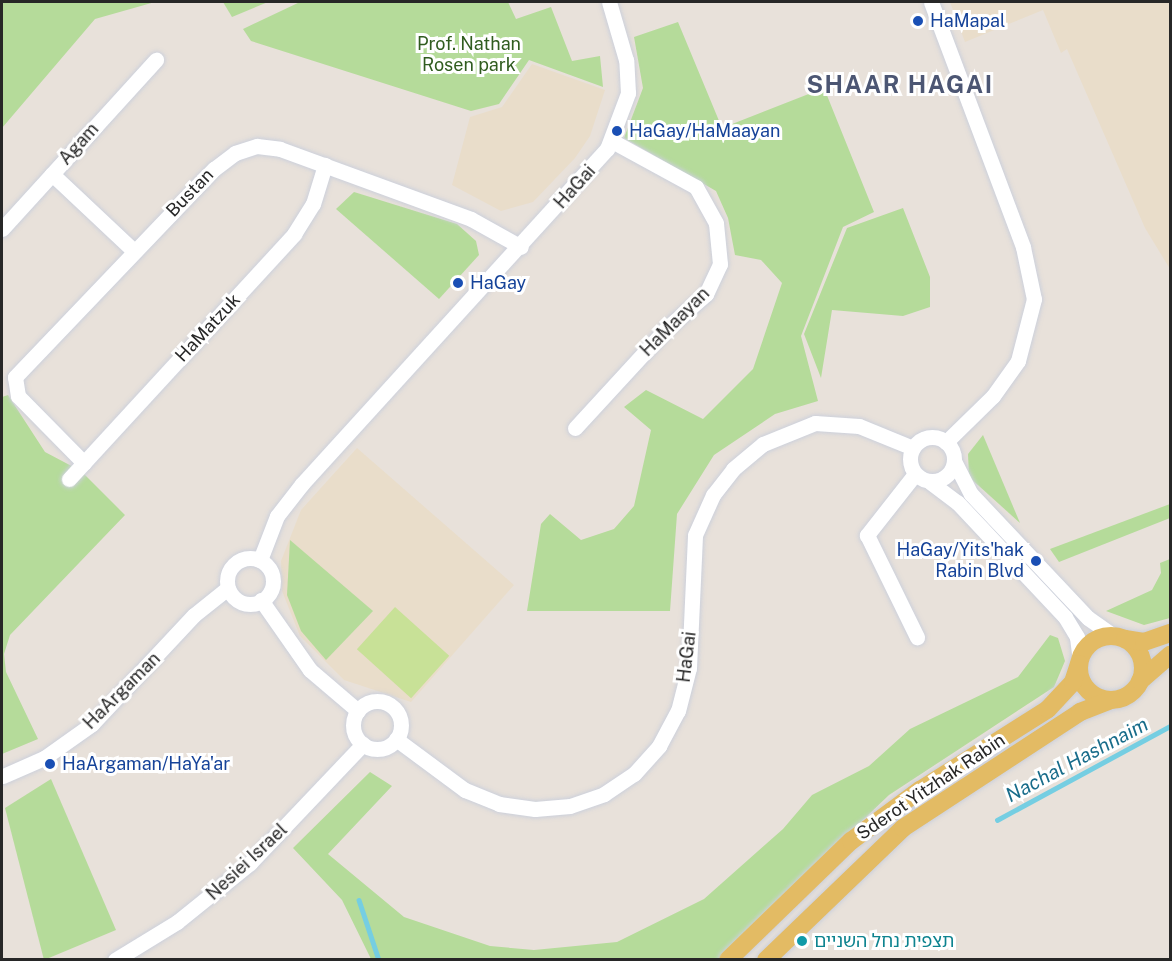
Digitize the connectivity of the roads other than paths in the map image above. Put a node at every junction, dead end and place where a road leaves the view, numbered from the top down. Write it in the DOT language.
graph roads {
  1 [pos="609,2"];
  2 [pos="931,2"];
  3 [pos="156,60"];
  4 [pos="612,141"];
  5 [pos="325,165"];
  6 [pos="52,174"];
  7 [pos="2,229"];
  8 [pos="521,247"];
  9 [pos="134,251"];
  10 [pos="575,428"];
  11 [pos="946,442"];
  12 [pos="913,448"];
  13 [pos="954,461"];
  14 [pos="84,463"];
  15 [pos="915,474"];
  16 [pos="69,478"];
  17 [pos="930,482"];
  18 [pos="260,560"];
  19 [pos="228,588"];
  20 [pos="261,600"];
  21 [pos="1170,633"];
  22 [pos="917,637"];
  23 [pos="1120,638"];
  24 [pos="1170,655"];
  25 [pos="1080,662"];
  26 [pos="1140,681"];
  27 [pos="1111,700"];
  28 [pos="358,711"];
  29 [pos="396,739"];
  30 [pos="363,744"];
  31 [pos="2,780"];
  32 [pos="114,960"];
  33 [pos="728,960"];
  34 [pos="766,960"];
  1 -- 4 [label="street, HaGai"];
  2 -- 11 [label="street"];
  3 -- 6 [label="street, Agam"];
  4 -- 8 [label="street, HaGai"];
  4 -- 10 [label="street, HaMaayan"];
  5 -- 8 [label="street, Bustan"];
  5 -- 9 [label="street, Bustan"];
  5 -- 14 [label="street, HaMatzuk"];
  6 -- 7 [label="street, Agam"];
  6 -- 9 [label="street"];
  8 -- 18 [label="street, HaGai"];
  9 -- 14 [label="street, Bustan"];
  11 -- 12 [label="street"];
  11 -- 13 [label="street"];
  12 -- 15 [label="street"];
  12 -- 29 [label="street, HaGai"];
  13 -- 17 [label="street"];
  13 -- 23 [label="street"];
  14 -- 16 [label="street, HaMatzuk"];
  15 -- 17 [label="street"];
  15 -- 22 [label="street"];
  17 -- 25 [label="street"];
  18 -- 19 [label="street"];
  18 -- 20 [label="street"];
  19 -- 20 [label="street"];
  19 -- 31 [label="street, HaArgaman"];
  20 -- 28 [label="street"];
  21 -- 23 [label="main road"];
  23 -- 25 [label="main road"];
  23 -- 26 [label="main road"];
  24 -- 26 [label="main road"];
  25 -- 27 [label="main road"];
  25 -- 33 [label="main road, Sderot Yitzhak Rabin"];
  26 -- 27 [label="main road"];
  27 -- 34 [label="main road, Sderot Yitzhak Rabin"];
  28 -- 29 [label="street"];
  28 -- 30 [label="street"];
  29 -- 30 [label="street"];
  30 -- 32 [label="street, Nesiei Israel"];
}
